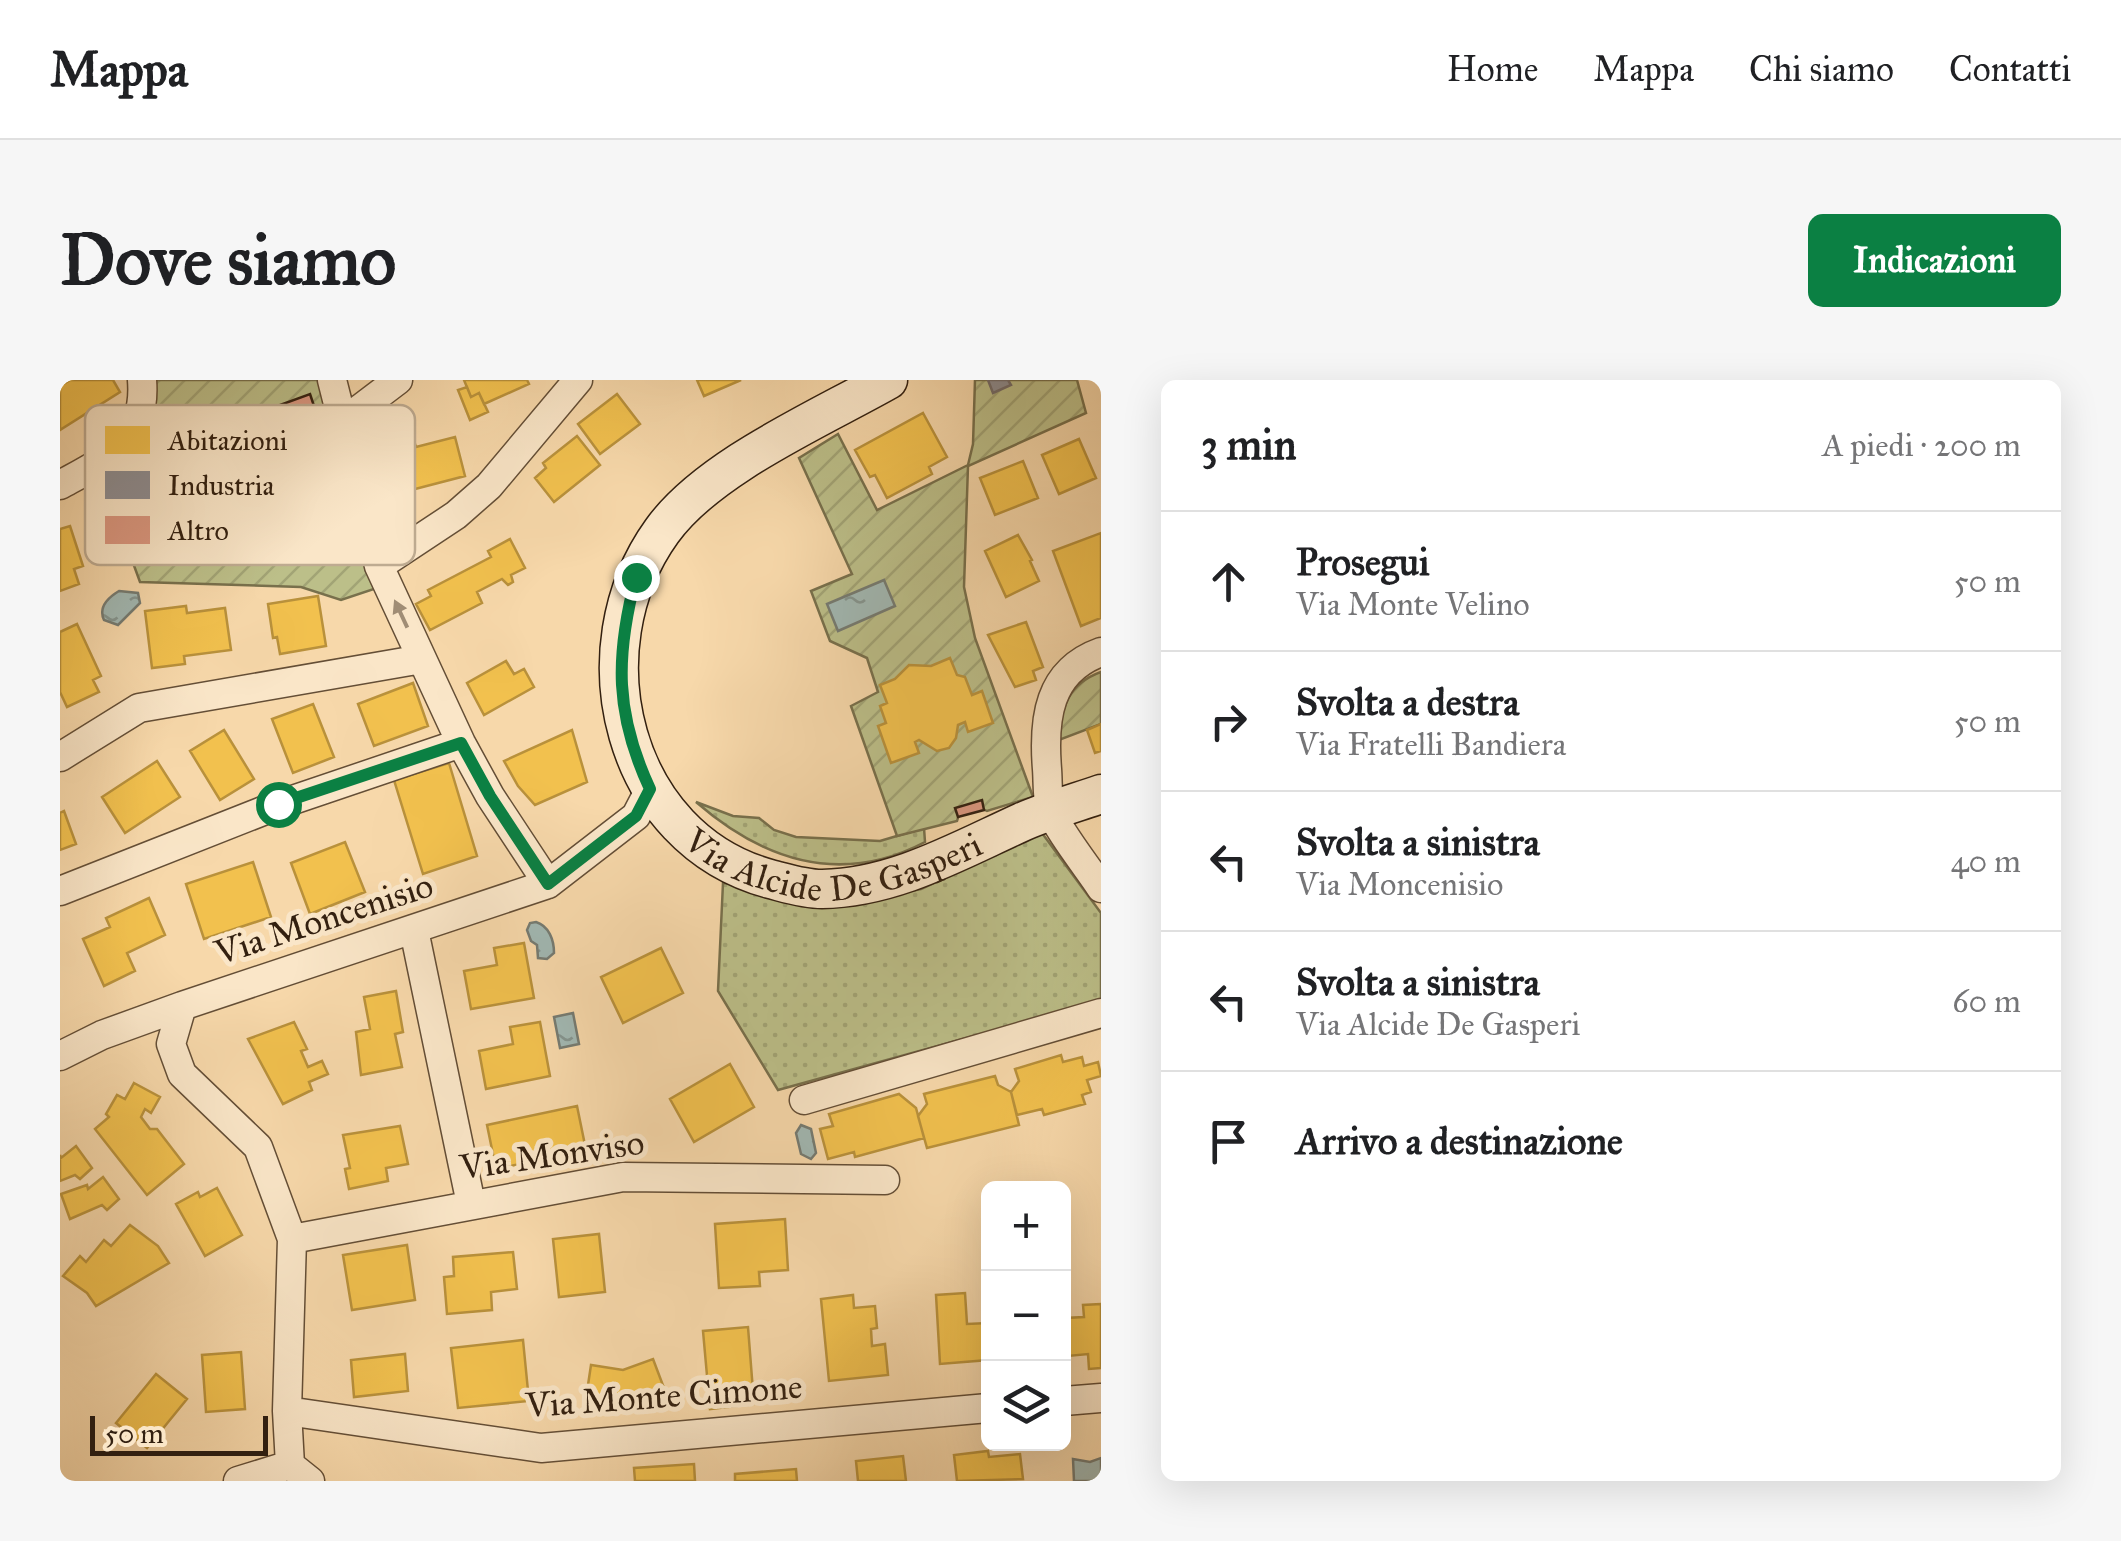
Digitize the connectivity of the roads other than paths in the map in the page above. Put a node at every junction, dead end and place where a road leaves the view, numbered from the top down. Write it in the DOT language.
graph roads {
  1 [pos="142,380"];
  2 [pos="332,380"];
  3 [pos="398,380"];
  4 [pos="578,380"];
  5 [pos="888,380"];
  6 [pos="141,405"];
  7 [pos="339,405"];
  8 [pos="365,405"];
  9 [pos="85,471"];
  10 [pos="60,485"];
  11 [pos="415,542"];
  12 [pos="379,566"];
  13 [pos="1101,652"];
  14 [pos="422,660"];
  15 [pos="461,743"];
  16 [pos="60,757"];
  17 [pos="650,789"];
  18 [pos="1101,794"];
  19 [pos="1051,811"];
  20 [pos="548,884"];
  21 [pos="1101,888"];
  22 [pos="60,891"];
  23 [pos="414,930"];
  24 [pos="182,1006"];
  25 [pos="1101,1013"];
  26 [pos="60,1056"];
  27 [pos="804,1100"];
  28 [pos="885,1180"];
  29 [pos="470,1204"];
  30 [pos="292,1238"];
  31 [pos="1101,1398"];
  32 [pos="1071,1400"];
  33 [pos="981,1409"];
  34 [pos="287,1411"];
  35 [pos="300,1473"];
  36 [pos="238,1481"];
  1 -- 6 [label="street"];
  2 -- 7 [label="street"];
  3 -- 8 [label="street"];
  4 -- 11 [label="street"];
  5 -- 17 [label="street, Via Alcide De Gasperi"];
  9 -- 10 [label="street"];
  14 -- 12 [label="street, one-way"];
  13 -- 19 [label="street"];
  14 -- 15 [label="street"];
  14 -- 16 [label="street"];
  15 -- 20 [label="street"];
  15 -- 22 [label="street"];
  17 -- 19 [label="street, Via Alcide De Gasperi"];
  17 -- 20 [label="street, Via Moncenisio"];
  18 -- 19 [label="street, Via Alcide De Gasperi"];
  19 -- 21 [label="street"];
  20 -- 23 [label="street, Via Moncenisio"];
  23 -- 24 [label="street, Via Moncenisio"];
  23 -- 29 [label="street"];
  24 -- 26 [label="street, Via Moncenisio"];
  24 -- 30 [label="street"];
  25 -- 27 [label="street"];
  28 -- 29 [label="street, Via Monviso"];
  29 -- 30 [label="street, Via Monviso"];
  30 -- 34 [label="street"];
  31 -- 32 [label="street"];
  33 -- 34 [label="street, Via Monte Cimone"];
  34 -- 35 [label="street"];
  35 -- 36 [label="street"];
}
